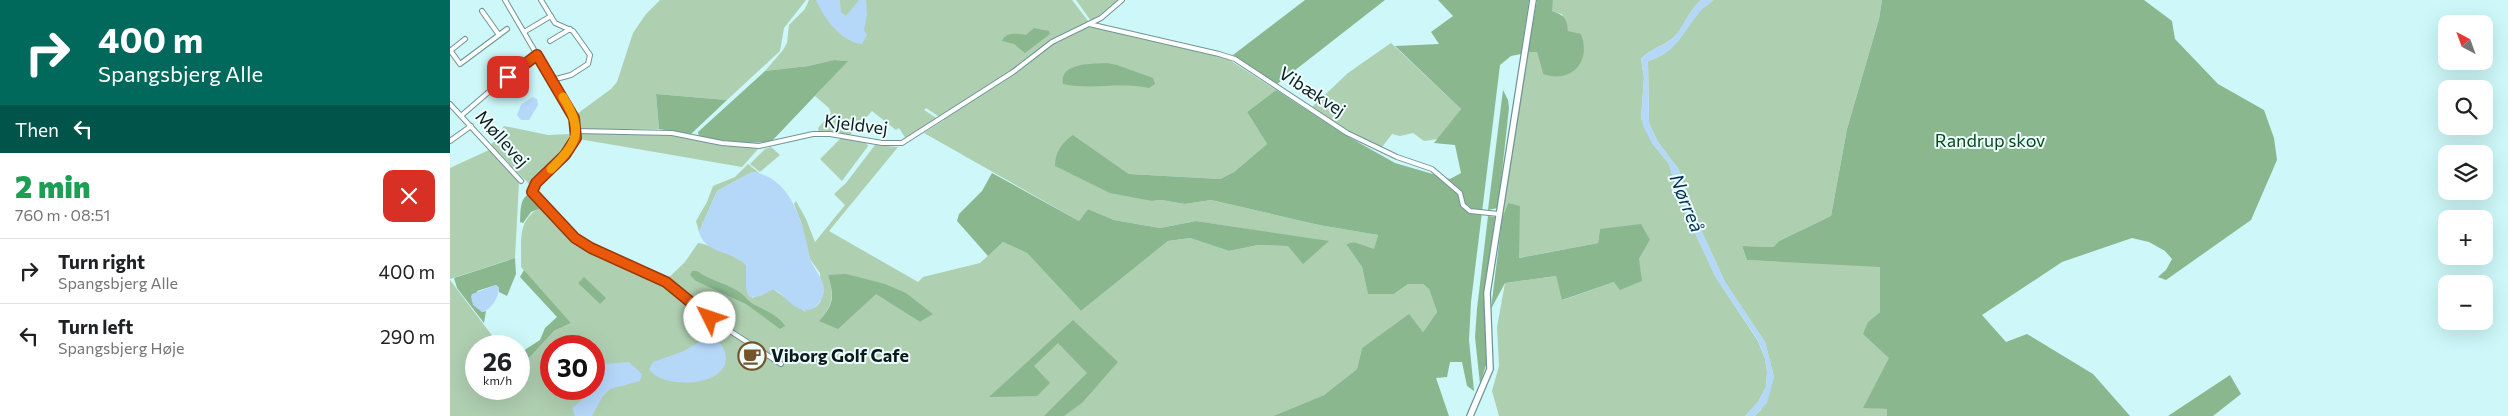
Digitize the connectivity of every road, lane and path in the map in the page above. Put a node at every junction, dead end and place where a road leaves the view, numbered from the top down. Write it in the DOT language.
graph roads {
  1 [pos="504,0"];
  2 [pos="541,0"];
  3 [pos="1122,0"];
  4 [pos="1533,0"];
  5 [pos="482,11"];
  6 [pos="551,16"];
  7 [pos="1090,24"];
  8 [pos="508,29"];
  9 [pos="570,29"];
  10 [pos="524,32"];
  11 [pos="500,35"];
  12 [pos="465,40"];
  13 [pos="550,41"];
  14 [pos="450,51"];
  15 [pos="537,55"];
  16 [pos="552,80"];
  17 [pos="450,104"];
  18 [pos="462,116"];
  19 [pos="471,126"];
  20 [pos="576,131"];
  21 [pos="450,141"];
  22 [pos="521,181"];
  23 [pos="1500,214"];
  24 [pos="781,364"];
  25 [pos="1470,416"];
  1 -- 10 [label="street"];
  2 -- 6 [label="street"];
  3 -- 7 [label="street, Kjeldvej"];
  4 -- 23 [label="street"];
  5 -- 11 [label="street"];
  6 -- 9 [label="street"];
  6 -- 10 [label="street"];
  7 -- 20 [label="street, Kjeldvej"];
  7 -- 23 [label="street, Vibækvej"];
  8 -- 11 [label="street"];
  9 -- 13 [label="street"];
  9 -- 16 [label="street"];
  10 -- 15 [label="street"];
  11 -- 14 [label="street"];
  12 -- 14 [label="street"];
  15 -- 16 [label="street"];
  15 -- 18 [label="street, Møllevej"];
  16 -- 20 [label="street"];
  17 -- 18 [label="street, Møllevej"];
  18 -- 19 [label="street, Møllevej"];
  19 -- 21 [label="street"];
  19 -- 22 [label="street, Møllevej"];
  20 -- 24 [label="street"];
  23 -- 25 [label="street"];
}
